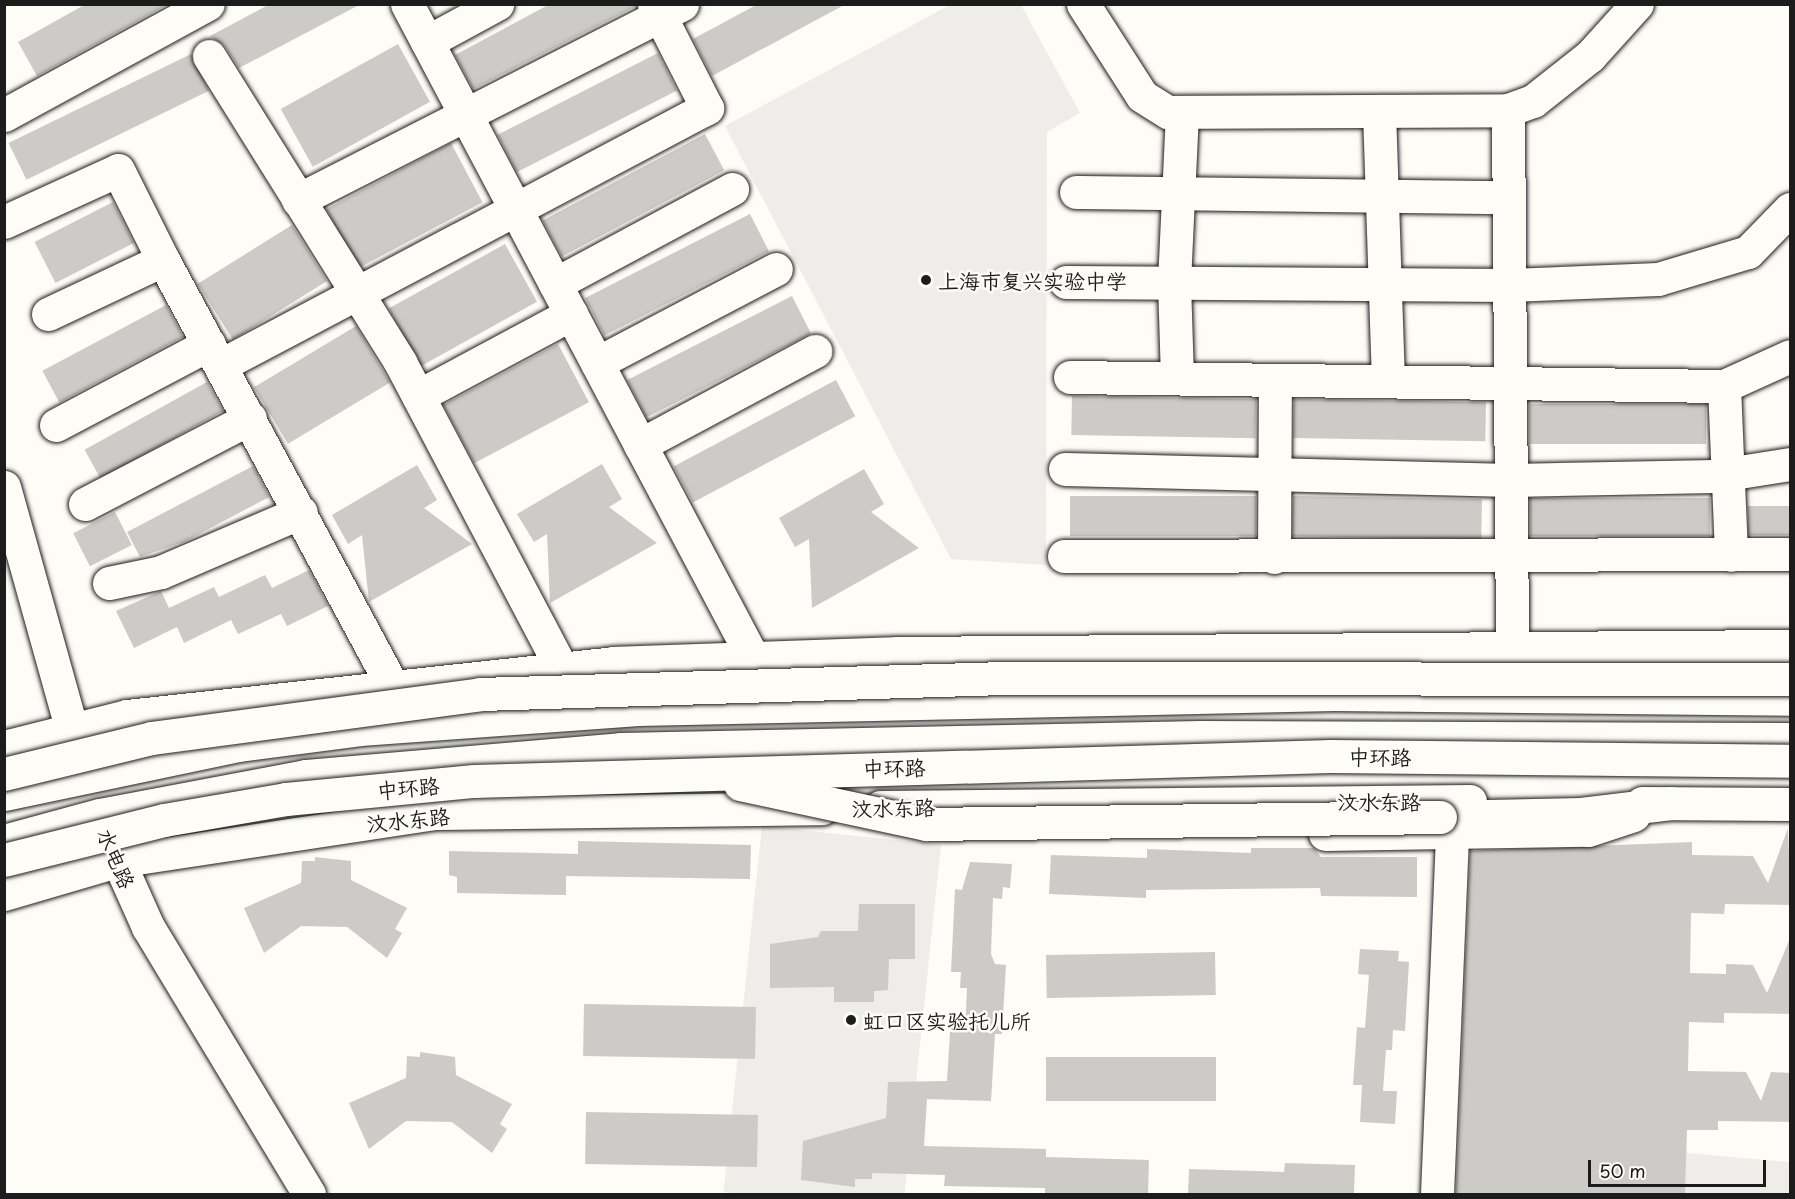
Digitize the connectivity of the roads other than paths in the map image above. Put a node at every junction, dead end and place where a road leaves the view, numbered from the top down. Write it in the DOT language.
graph roads {
  1 [pos="208,4"];
  2 [pos="407,4"];
  3 [pos="497,4"];
  4 [pos="1083,4"];
  5 [pos="1637,4"];
  6 [pos="665,8"];
  7 [pos="427,42"];
  8 [pos="209,56"];
  9 [pos="1508,110"];
  10 [pos="1379,111"];
  11 [pos="1182,112"];
  12 [pos="465,114"];
  13 [pos="4,115"];
  14 [pos="732,189"];
  15 [pos="1076,192"];
  16 [pos="1176,193"];
  17 [pos="1380,196"];
  18 [pos="1509,197"];
  19 [pos="298,200"];
  20 [pos="1791,209"];
  21 [pos="516,210"];
  22 [pos="4,222"];
  23 [pos="163,260"];
  24 [pos="776,269"];
  25 [pos="1066,282"];
  26 [pos="1174,282"];
  27 [pos="555,284"];
  28 [pos="1383,284"];
  29 [pos="1510,285"];
  30 [pos="357,294"];
  31 [pos="48,314"];
  32 [pos="571,314"];
  33 [pos="815,351"];
  34 [pos="215,355"];
  35 [pos="1791,356"];
  36 [pos="597,363"];
  37 [pos="1070,377"];
  38 [pos="1177,378"];
  39 [pos="1275,380"];
  40 [pos="1388,381"];
  41 [pos="1511,383"];
  42 [pos="1724,386"];
  43 [pos="418,396"];
  44 [pos="250,418"];
  45 [pos="56,425"];
  46 [pos="640,445"];
  47 [pos="1791,464"];
  48 [pos="1065,469"];
  49 [pos="1274,474"];
  50 [pos="1728,474"];
  51 [pos="1511,480"];
  52 [pos="4,487"];
  53 [pos="85,504"];
  54 [pos="301,512"];
  55 [pos="1791,554"];
  56 [pos="1731,555"];
  57 [pos="1064,556"];
  58 [pos="1274,557"];
  59 [pos="1513,558"];
  60 [pos="109,583"];
  61 [pos="1683,645"];
  62 [pos="1512,646"];
  63 [pos="1791,646"];
  64 [pos="898,653"];
  65 [pos="753,658"];
  66 [pos="561,668"];
  67 [pos="1791,679"];
  68 [pos="393,687"];
  69 [pos="1585,696"];
  70 [pos="1079,698"];
  71 [pos="1791,699"];
  72 [pos="72,728"];
  73 [pos="1077,739"];
  74 [pos="1791,739"];
  75 [pos="4,747"];
  76 [pos="446,761"];
  77 [pos="1791,762"];
  78 [pos="688,772"];
  79 [pos="4,774"];
  80 [pos="84,774"];
  81 [pos="4,794"];
  82 [pos="1670,803"];
  83 [pos="1791,804"];
  84 [pos="908,807"];
  85 [pos="764,809"];
  86 [pos="100,815"];
  87 [pos="558,815"];
  88 [pos="1446,826"];
  89 [pos="4,841"];
  90 [pos="4,860"];
  91 [pos="117,861"];
  92 [pos="4,894"];
  93 [pos="309,1194"];
  94 [pos="1437,1194"];
  1 -- 13 [label="main road"];
  2 -- 7 [label="main road"];
  3 -- 7 [label="main road"];
  4 -- 11 [label="main road"];
  5 -- 9 [label="main road"];
  6 -- 12 [label="main road"];
  6 -- 21 [label="main road"];
  7 -- 12 [label="main road"];
  8 -- 19 [label="main road"];
  9 -- 10 [label="main road"];
  9 -- 18 [label="main road"];
  10 -- 11 [label="main road"];
  10 -- 17 [label="main road"];
  11 -- 16 [label="main road"];
  12 -- 19 [label="main road"];
  12 -- 21 [label="main road"];
  14 -- 27 [label="main road"];
  15 -- 16 [label="main road"];
  16 -- 17 [label="main road"];
  16 -- 26 [label="main road"];
  17 -- 18 [label="main road"];
  17 -- 28 [label="main road"];
  18 -- 29 [label="main road"];
  19 -- 30 [label="main road"];
  20 -- 29 [label="main road"];
  21 -- 27 [label="main road"];
  21 -- 30 [label="main road"];
  22 -- 23 [label="main road"];
  23 -- 31 [label="main road"];
  23 -- 34 [label="main road"];
  24 -- 36 [label="main road"];
  25 -- 26 [label="main road"];
  26 -- 28 [label="main road"];
  26 -- 38 [label="main road"];
  27 -- 32 [label="main road"];
  28 -- 29 [label="main road"];
  28 -- 40 [label="main road"];
  29 -- 41 [label="main road"];
  30 -- 34 [label="main road"];
  30 -- 43 [label="main road"];
  32 -- 36 [label="main road"];
  32 -- 43 [label="main road"];
  33 -- 46 [label="main road"];
  34 -- 44 [label="main road"];
  34 -- 45 [label="main road"];
  35 -- 42 [label="main road"];
  36 -- 46 [label="main road"];
  37 -- 38 [label="main road"];
  38 -- 39 [label="main road"];
  39 -- 40 [label="main road"];
  39 -- 49 [label="main road"];
  40 -- 41 [label="main road"];
  41 -- 42 [label="main road"];
  41 -- 51 [label="main road"];
  42 -- 50 [label="main road"];
  43 -- 66 [label="main road"];
  44 -- 53 [label="main road"];
  44 -- 54 [label="main road"];
  46 -- 65 [label="main road"];
  47 -- 50 [label="main road"];
  48 -- 49 [label="main road"];
  49 -- 51 [label="main road"];
  49 -- 58 [label="main road"];
  50 -- 51 [label="main road"];
  50 -- 56 [label="main road"];
  51 -- 59 [label="main road"];
  52 -- 72 [label="main road, 水电路"];
  54 -- 60 [label="main road"];
  54 -- 68 [label="main road"];
  55 -- 56 [label="main road"];
  56 -- 59 [label="main road"];
  57 -- 58 [label="main road"];
  58 -- 59 [label="main road"];
  59 -- 62 [label="main road"];
  61 -- 62 [label="main road"];
  61 -- 63 [label="main road"];
  61 -- 69 [label="main road"];
  62 -- 64 [label="main road"];
  64 -- 65 [label="main road"];
  64 -- 70 [label="main road"];
  65 -- 66 [label="main road"];
  66 -- 68 [label="main road"];
  67 -- 79 [label="main road, bridge"];
  68 -- 72 [label="main road"];
  69 -- 70 [label="main road"];
  69 -- 71 [label="main road"];
  70 -- 80 [label="main road"];
  72 -- 75 [label="main road"];
  72 -- 80 [label="main road, 水电路"];
  73 -- 74 [label="main road"];
  73 -- 76 [label="main road"];
  73 -- 84 [label="main road"];
  76 -- 86 [label="main road"];
  76 -- 87 [label="main road"];
  77 -- 78 [label="main road, 中环路, bridge"];
  78 -- 88 [label="main road, bridge"];
  78 -- 90 [label="main road, 中环路, bridge"];
  80 -- 81 [label="main road"];
  80 -- 86 [label="main road, 水电路"];
  82 -- 83 [label="main road, 汶水东路"];
  82 -- 84 [label="main road, 汶水东路"];
  82 -- 88 [label="main road"];
  84 -- 85 [label="main road, 汶水东路"];
  85 -- 87 [label="main road, 汶水东路"];
  85 -- 88 [label="main road"];
  86 -- 89 [label="main road"];
  86 -- 91 [label="main road, 水电路"];
  87 -- 91 [label="main road, 汶水东路"];
  88 -- 94 [label="main road"];
  91 -- 92 [label="main road, 汶水东路"];
  91 -- 93 [label="main road, 水电路"];
}
